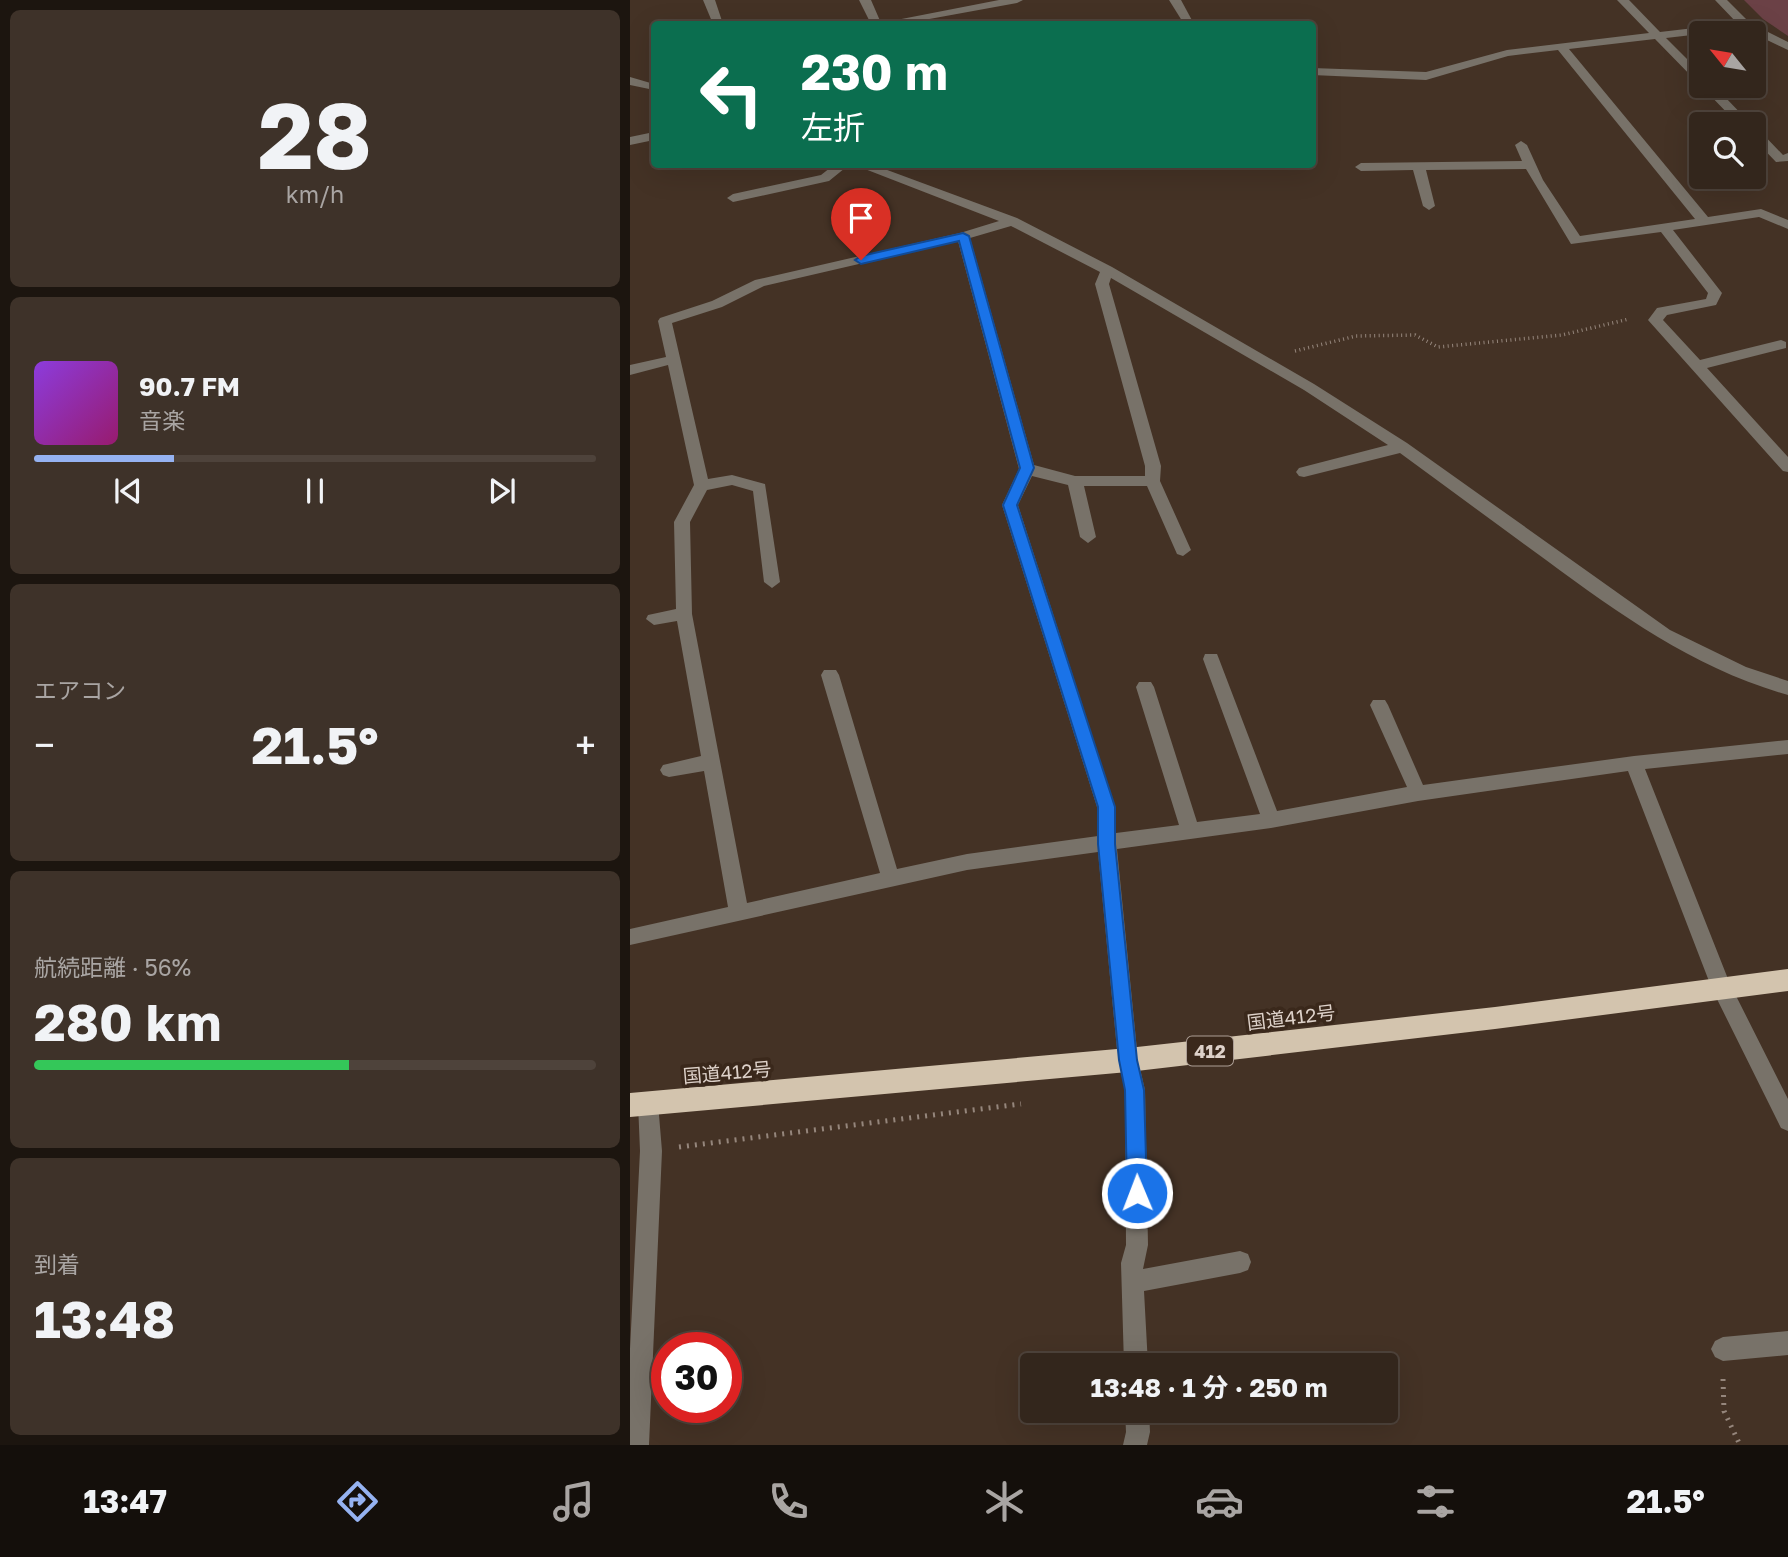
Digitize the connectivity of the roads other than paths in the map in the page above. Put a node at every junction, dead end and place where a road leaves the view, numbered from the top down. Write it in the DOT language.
graph roads {
  1 [pos="709,0"];
  2 [pos="865,0"];
  3 [pos="1017,0"];
  4 [pos="1175,0"];
  5 [pos="1623,0"];
  6 [pos="1721,0"];
  7 [pos="974,4"];
  8 [pos="717,21"];
  9 [pos="875,21"];
  10 [pos="899,21"];
  11 [pos="1187,21"];
  12 [pos="1742,21"];
  13 [pos="1689,31"];
  14 [pos="1655,35"];
  15 [pos="1766,35"];
  16 [pos="1560,46"];
  17 [pos="1788,47"];
  18 [pos="1689,68"];
  19 [pos="1316,71"];
  20 [pos="630,81"];
  21 [pos="651,86"];
  22 [pos="1719,98"];
  23 [pos="1733,112"];
  24 [pos="651,137"];
  25 [pos="630,141"];
  26 [pos="1766,144"];
  27 [pos="1521,145"];
  28 [pos="1788,157"];
  29 [pos="1418,165"];
  30 [pos="1530,165"];
  31 [pos="1361,167"];
  32 [pos="838,168"];
  33 [pos="869,168"];
  34 [pos="733,198"];
  35 [pos="1429,206"];
  36 [pos="1703,220"];
  37 [pos="1012,221"];
  38 [pos="1788,225"];
  39 [pos="1665,229"];
  40 [pos="963,236"];
  41 [pos="1107,270"];
  42 [pos="1781,345"];
  43 [pos="675,359"];
  44 [pos="1696,366"];
  45 [pos="630,370"];
  46 [pos="1402,447"];
  47 [pos="1788,467"];
  48 [pos="1027,468"];
  49 [pos="1304,472"];
  50 [pos="1075,481"];
  51 [pos="1152,481"];
  52 [pos="702,485"];
  53 [pos="1088,537"];
  54 [pos="1183,550"];
  55 [pos="772,582"];
  56 [pos="684,614"];
  57 [pos="654,619"];
  58 [pos="1211,659"];
  59 [pos="830,676"];
  60 [pos="1145,687"];
  61 [pos="1788,688"];
  62 [pos="1378,705"];
  63 [pos="1788,747"];
  64 [pos="710,762"];
  65 [pos="1634,763"];
  66 [pos="669,770"];
  67 [pos="1418,793"];
  68 [pos="1270,820"];
  69 [pos="1190,831"];
  70 [pos="1107,844"];
  71 [pos="891,880"];
  72 [pos="739,913"];
  73 [pos="633,937"];
  74 [pos="1788,980"];
  75 [pos="1722,989"];
  76 [pos="1128,1060"];
  77 [pos="639,1104"];
  78 [pos="1788,1121"];
  79 [pos="1240,1262"];
  80 [pos="1133,1281"];
  81 [pos="1788,1343"];
  82 [pos="1723,1349"];
  83 [pos="1136,1353"];
  84 [pos="1138,1423"];
  85 [pos="638,1445"];
  86 [pos="1135,1445"];
  1 -- 8 [label="street"];
  2 -- 9 [label="street"];
  3 -- 7 [label="street"];
  4 -- 11 [label="street"];
  5 -- 14 [label="street"];
  6 -- 12 [label="street"];
  7 -- 10 [label="street"];
  13 -- 14 [label="street"];
  14 -- 16 [label="street"];
  14 -- 18 [label="street"];
  15 -- 17 [label="street"];
  16 -- 19 [label="street"];
  16 -- 36 [label="street"];
  20 -- 21 [label="street"];
  22 -- 23 [label="street"];
  24 -- 25 [label="street"];
  26 -- 28 [label="street"];
  27 -- 30 [label="street"];
  29 -- 30 [label="street"];
  29 -- 31 [label="street"];
  29 -- 35 [label="street"];
  30 -- 39 [label="street"];
  32 -- 34 [label="street"];
  33 -- 37 [label="street"];
  36 -- 38 [label="street"];
  36 -- 39 [label="street"];
  37 -- 40 [label="street"];
  37 -- 41 [label="street"];
  39 -- 44 [label="street"];
  40 -- 43 [label="street"];
  40 -- 48 [label="street"];
  41 -- 46 [label="street"];
  41 -- 51 [label="street"];
  42 -- 44 [label="street"];
  43 -- 45 [label="street"];
  43 -- 52 [label="street"];
  44 -- 47 [label="street"];
  46 -- 49 [label="street"];
  46 -- 61 [label="street"];
  48 -- 50 [label="street"];
  48 -- 70 [label="street"];
  50 -- 51 [label="street"];
  50 -- 53 [label="street"];
  51 -- 54 [label="street"];
  52 -- 55 [label="street"];
  52 -- 56 [label="street"];
  56 -- 57 [label="street"];
  56 -- 64 [label="street"];
  58 -- 68 [label="street"];
  59 -- 71 [label="street"];
  60 -- 69 [label="street"];
  62 -- 67 [label="street"];
  63 -- 65 [label="street"];
  64 -- 66 [label="street"];
  64 -- 72 [label="street"];
  65 -- 67 [label="street"];
  65 -- 75 [label="street"];
  67 -- 68 [label="street"];
  68 -- 69 [label="street"];
  69 -- 70 [label="street"];
  70 -- 71 [label="street"];
  70 -- 76 [label="street"];
  71 -- 72 [label="street"];
  72 -- 73 [label="street"];
  74 -- 75 [label="highway, 国道412号 / 412"];
  75 -- 76 [label="highway, 国道412号 / 412"];
  75 -- 78 [label="street"];
  76 -- 77 [label="highway, 国道412号 / 412"];
  76 -- 80 [label="street"];
  77 -- 85 [label="street"];
  79 -- 80 [label="street"];
  80 -- 83 [label="street"];
  81 -- 82 [label="street"];
  84 -- 86 [label="street"];
}
